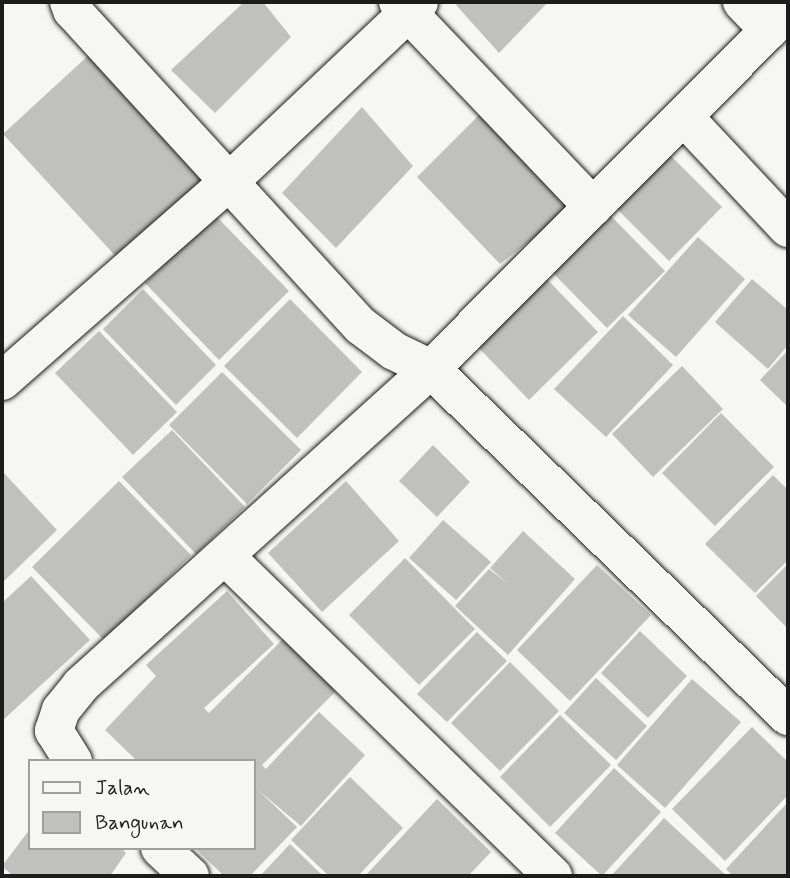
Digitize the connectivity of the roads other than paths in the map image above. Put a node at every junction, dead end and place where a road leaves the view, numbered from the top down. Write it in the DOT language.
graph roads {
  1 [pos="69,2"];
  2 [pos="742,2"];
  3 [pos="408,5"];
  4 [pos="779,20"];
  5 [pos="684,117"];
  6 [pos="230,181"];
  7 [pos="593,207"];
  8 [pos="788,228"];
  9 [pos="431,369"];
  10 [pos="2,382"];
  11 [pos="226,557"];
  12 [pos="788,716"];
  13 [pos="72,759"];
  14 [pos="162,850"];
  15 [pos="190,876"];
  16 [pos="553,876"];
  1 -- 6 [label="street"];
  2 -- 4 [label="street"];
  3 -- 6 [label="street"];
  3 -- 7 [label="street"];
  4 -- 5 [label="street"];
  5 -- 7 [label="street"];
  5 -- 8 [label="street"];
  6 -- 9 [label="street"];
  6 -- 10 [label="street"];
  7 -- 9 [label="street"];
  9 -- 11 [label="street"];
  9 -- 12 [label="street"];
  11 -- 13 [label="street"];
  11 -- 16 [label="street"];
  14 -- 15 [label="street"];
}
